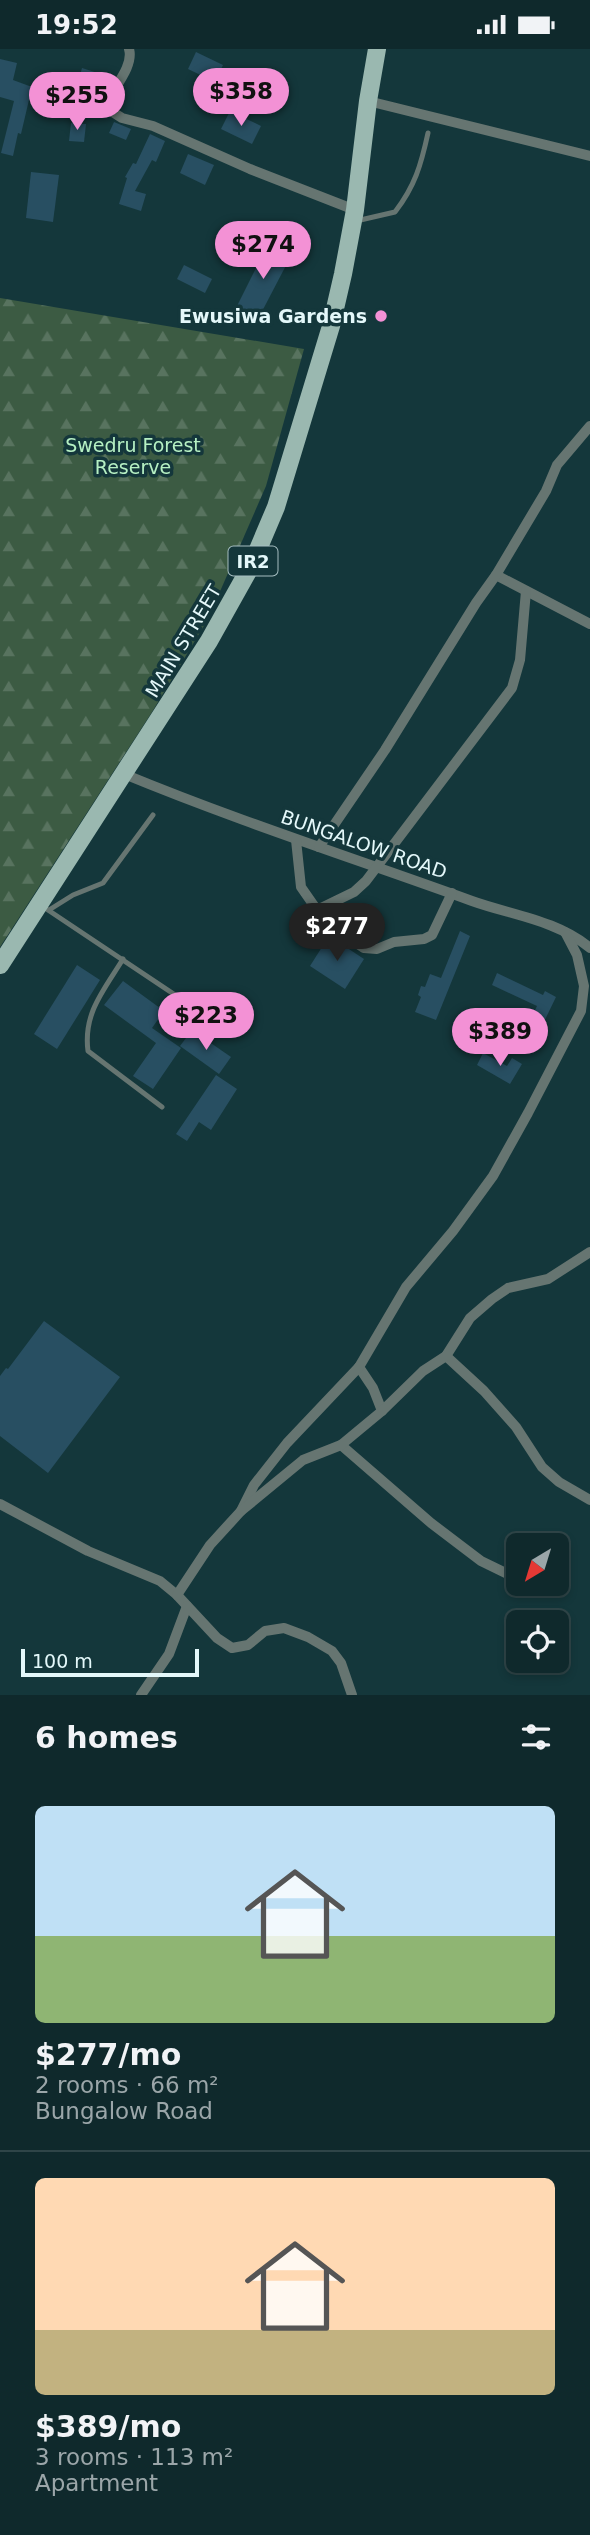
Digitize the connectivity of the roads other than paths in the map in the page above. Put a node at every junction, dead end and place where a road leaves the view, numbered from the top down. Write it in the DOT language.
graph roads {
  1 [pos="129,49"];
  2 [pos="377,49"];
  3 [pos="368,101"];
  4 [pos="428,133"];
  5 [pos="590,156"];
  6 [pos="354,216"];
  7 [pos="590,426"];
  8 [pos="496,575"];
  9 [pos="526,591"];
  10 [pos="590,624"];
  11 [pos="124,774"];
  12 [pos="152,815"];
  13 [pos="296,840"];
  14 [pos="319,847"];
  15 [pos="377,867"];
  16 [pos="452,894"];
  17 [pos="45,908"];
  18 [pos="317,910"];
  19 [pos="565,932"];
  20 [pos="590,948"];
  21 [pos="123,959"];
  22 [pos="0,965"];
  23 [pos="232,1033"];
  24 [pos="162,1107"];
  25 [pos="590,1252"];
  26 [pos="446,1356"];
  27 [pos="359,1367"];
  28 [pos="382,1411"];
  29 [pos="341,1445"];
  30 [pos="590,1500"];
  31 [pos="0,1504"];
  32 [pos="241,1511"];
  33 [pos="506,1573"];
  34 [pos="177,1595"];
  35 [pos="187,1606"];
  36 [pos="141,1695"];
  37 [pos="352,1695"];
  1 -- 6 [label="street"];
  2 -- 3 [label="main road, IR2"];
  3 -- 5 [label="street"];
  3 -- 6 [label="main road, MAIN STREET / IR2"];
  4 -- 6 [label="lane"];
  6 -- 11 [label="main road, MAIN STREET / IR2"];
  7 -- 8 [label="street"];
  8 -- 9 [label="street"];
  8 -- 14 [label="street"];
  9 -- 10 [label="street"];
  9 -- 15 [label="street"];
  11 -- 13 [label="street, BUNGALOW ROAD"];
  11 -- 17 [label="main road, MAIN STREET / IR2"];
  12 -- 17 [label="lane"];
  13 -- 14 [label="street, BUNGALOW ROAD"];
  13 -- 18 [label="street"];
  14 -- 15 [label="street, BUNGALOW ROAD"];
  15 -- 16 [label="street, BUNGALOW ROAD"];
  15 -- 18 [label="street"];
  16 -- 18 [label="street"];
  16 -- 19 [label="street, BUNGALOW ROAD"];
  17 -- 21 [label="lane"];
  17 -- 22 [label="main road, MAIN STREET / IR2"];
  19 -- 20 [label="street, BUNGALOW ROAD"];
  19 -- 27 [label="street"];
  21 -- 23 [label="lane"];
  21 -- 24 [label="lane"];
  25 -- 26 [label="street"];
  26 -- 28 [label="street"];
  26 -- 30 [label="street"];
  27 -- 28 [label="street"];
  27 -- 32 [label="street"];
  28 -- 29 [label="street"];
  29 -- 32 [label="street"];
  29 -- 33 [label="street"];
  31 -- 34 [label="street"];
  32 -- 34 [label="street"];
  34 -- 35 [label="street"];
  35 -- 36 [label="street"];
  35 -- 37 [label="street"];
}
